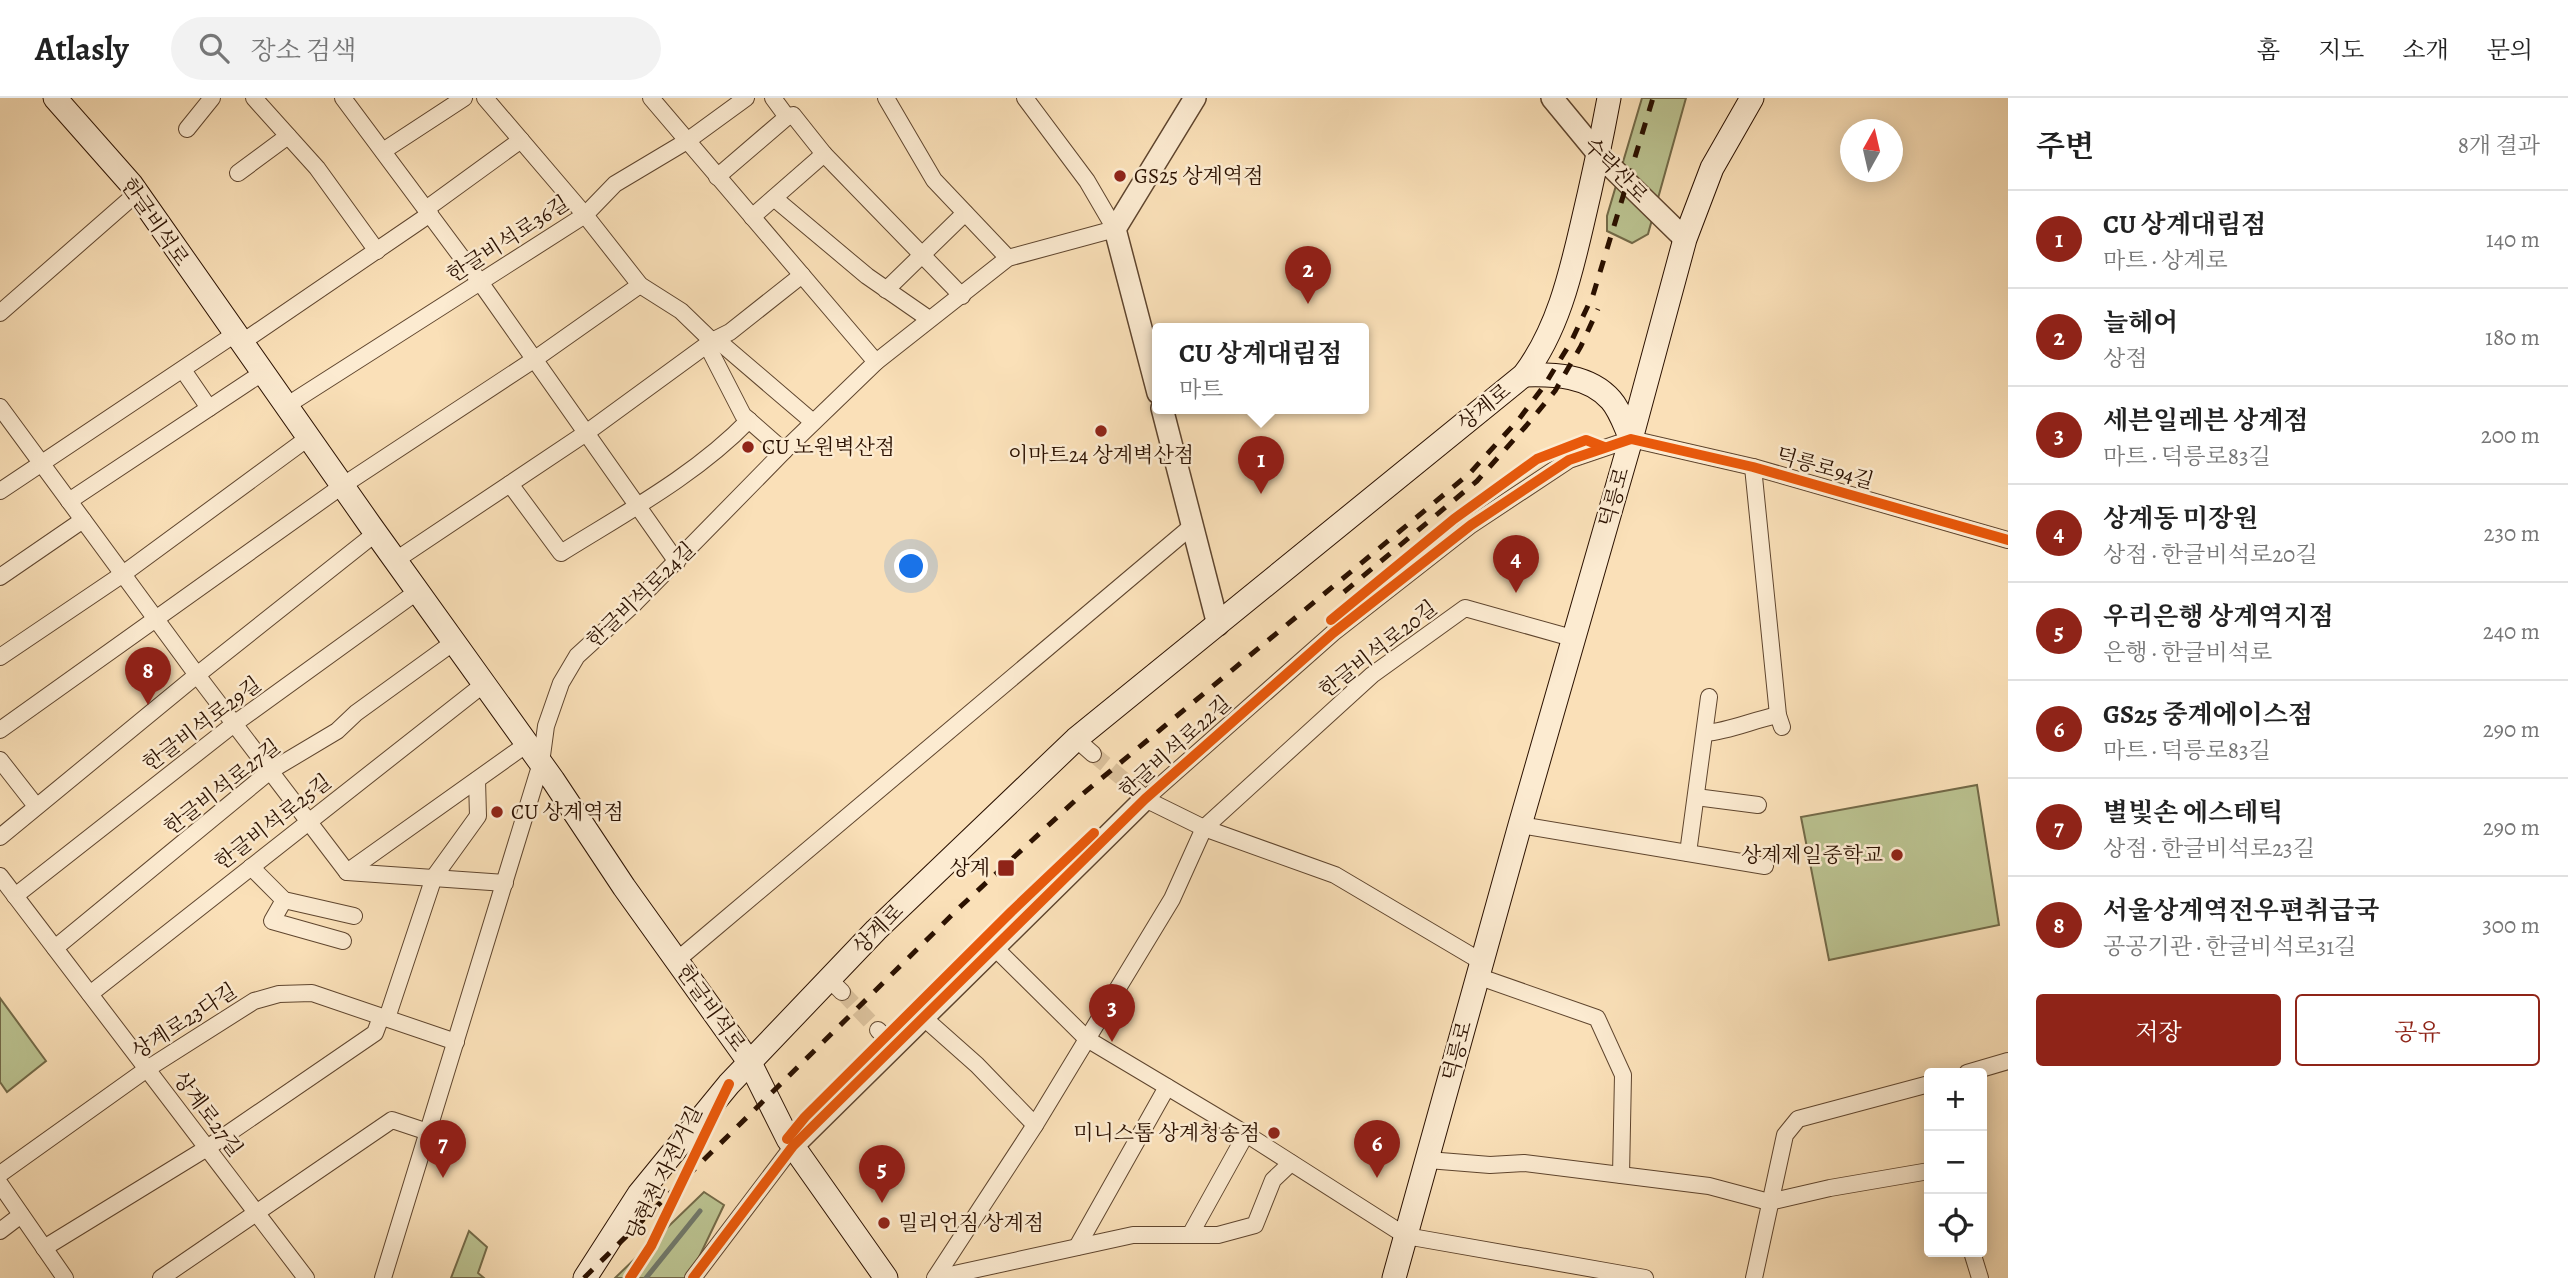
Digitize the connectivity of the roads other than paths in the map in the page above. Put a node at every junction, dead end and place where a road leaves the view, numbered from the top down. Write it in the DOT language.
graph roads {
  1 [pos="212,98"];
  2 [pos="254,98"];
  3 [pos="343,98"];
  4 [pos="464,98"];
  5 [pos="485,98"];
  6 [pos="651,98"];
  7 [pos="746,98"];
  8 [pos="773,98"];
  9 [pos="886,98"];
  10 [pos="1025,98"];
  11 [pos="1552,98"];
  12 [pos="1609,98"];
  13 [pos="1752,98"];
  14 [pos="1194,99"];
  15 [pos="64,101"];
  16 [pos="787,117"];
  17 [pos="187,129"];
  18 [pos="288,136"];
  19 [pos="521,139"];
  20 [pos="687,141"];
  21 [pos="383,151"];
  22 [pos="824,154"];
  23 [pos="1599,155"];
  24 [pos="237,173"];
  25 [pos="717,177"];
  26 [pos="137,193"];
  27 [pos="774,198"];
  28 [pos="428,212"];
  29 [pos="965,213"];
  30 [pos="585,215"];
  31 [pos="752,217"];
  32 [pos="1115,229"];
  33 [pos="1685,239"];
  34 [pos="377,251"];
  35 [pos="922,254"];
  36 [pos="1009,258"];
  37 [pos="802,275"];
  38 [pos="480,282"];
  39 [pos="640,285"];
  40 [pos="886,290"];
  41 [pos="962,296"];
  42 [pos="0,313"];
  43 [pos="929,319"];
  44 [pos="238,339"];
  45 [pos="712,342"];
  46 [pos="534,359"];
  47 [pos="876,362"];
  48 [pos="183,370"];
  49 [pos="1152,370"];
  50 [pos="262,373"];
  51 [pos="1524,375"];
  52 [pos="286,406"];
  53 [pos="0,407"];
  54 [pos="209,408"];
  55 [pos="1164,414"];
  56 [pos="749,420"];
  57 [pos="813,422"];
  58 [pos="586,433"];
  59 [pos="308,438"];
  60 [pos="1631,439"];
  61 [pos="785,451"];
  62 [pos="42,465"];
  63 [pos="1753,467"];
  64 [pos="510,484"];
  65 [pos="342,486"];
  66 [pos="0,492"];
  67 [pos="69,501"];
  68 [pos="637,506"];
  69 [pos="83,520"];
  70 [pos="1192,526"];
  71 [pos="376,533"];
  72 [pos="2008,540"];
  73 [pos="396,560"];
  74 [pos="677,562"];
  75 [pos="123,574"];
  76 [pos="0,577"];
  77 [pos="418,591"];
  78 [pos="157,620"];
  79 [pos="1218,625"];
  80 [pos="1572,638"];
  81 [pos="454,642"];
  82 [pos="0,657"];
  83 [pos="197,675"];
  84 [pos="484,684"];
  85 [pos="1709,697"];
  86 [pos="234,724"];
  87 [pos="0,730"];
  88 [pos="1705,733"];
  89 [pos="527,744"];
  90 [pos="0,760"];
  91 [pos="541,764"];
  92 [pos="270,771"];
  93 [pos="477,780"];
  94 [pos="1140,794"];
  95 [pos="1696,797"];
  96 [pos="1758,805"];
  97 [pos="36,806"];
  98 [pos="308,821"];
  99 [pos="1520,824"];
  100 [pos="1205,828"];
  101 [pos="0,836"];
  102 [pos="1688,853"];
  103 [pos="1765,866"];
  104 [pos="251,867"];
  105 [pos="347,872"];
  106 [pos="0,876"];
  107 [pos="434,877"];
  108 [pos="505,883"];
  109 [pos="15,896"];
  110 [pos="284,900"];
  111 [pos="354,916"];
  112 [pos="343,942"];
  113 [pos="55,948"];
  114 [pos="995,948"];
  115 [pos="676,961"];
  116 [pos="1480,969"];
  117 [pos="90,994"];
  118 [pos="384,1018"];
  119 [pos="924,1018"];
  120 [pos="878,1030"];
  121 [pos="1087,1039"];
  122 [pos="456,1042"];
  123 [pos="894,1047"];
  124 [pos="2008,1061"];
  125 [pos="750,1063"];
  126 [pos="1984,1068"];
  127 [pos="147,1069"];
  128 [pos="1924,1085"];
  129 [pos="1167,1087"];
  130 [pos="1035,1125"];
  131 [pos="428,1132"];
  132 [pos="1246,1134"];
  133 [pos="793,1146"];
  134 [pos="207,1148"];
  135 [pos="1428,1160"];
  136 [pos="1292,1163"];
  137 [pos="1924,1172"];
  138 [pos="0,1174"];
  139 [pos="1621,1175"];
  140 [pos="0,1184"];
  141 [pos="1769,1202"];
  142 [pos="257,1214"];
  143 [pos="21,1215"];
  144 [pos="0,1231"];
  145 [pos="1189,1235"];
  146 [pos="1406,1236"];
  147 [pos="1077,1247"];
  148 [pos="44,1248"];
  149 [pos="1974,1257"];
  150 [pos="57,1275"];
  151 [pos="161,1278"];
  152 [pos="306,1278"];
  153 [pos="383,1278"];
  154 [pos="585,1278"];
  155 [pos="693,1278"];
  156 [pos="886,1278"];
  157 [pos="936,1278"];
  158 [pos="1394,1278"];
  159 [pos="1645,1278"];
  160 [pos="1754,1278"];
  161 [pos="1980,1278"];
  1 -- 17 [label="street"];
  2 -- 18 [label="street"];
  3 -- 21 [label="street"];
  4 -- 21 [label="street"];
  5 -- 19 [label="street"];
  6 -- 20 [label="street"];
  7 -- 20 [label="street, 한글비석로36길"];
  8 -- 16 [label="street"];
  9 -- 29 [label="street"];
  10 -- 32 [label="street"];
  11 -- 23 [label="street, 수락산로"];
  12 -- 23 [label="main road, 상계로"];
  13 -- 33 [label="main road, 덕릉로"];
  14 -- 32 [label="street"];
  15 -- 26 [label="main road, 한글비석로"];
  16 -- 22 [label="street"];
  16 -- 25 [label="street"];
  18 -- 24 [label="street"];
  18 -- 34 [label="street"];
  19 -- 28 [label="street"];
  19 -- 30 [label="street"];
  20 -- 25 [label="street"];
  20 -- 30 [label="street, 한글비석로36길"];
  21 -- 28 [label="street"];
  22 -- 27 [label="street"];
  22 -- 35 [label="street"];
  23 -- 33 [label="street, 수락산로"];
  23 -- 51 [label="main road, 상계로"];
  25 -- 31 [label="street"];
  26 -- 42 [label="street"];
  26 -- 44 [label="main road, 한글비석로"];
  27 -- 31 [label="street"];
  27 -- 40 [label="street"];
  28 -- 34 [label="street"];
  28 -- 38 [label="street"];
  29 -- 35 [label="street"];
  29 -- 36 [label="street"];
  30 -- 38 [label="street, 한글비석로36길"];
  30 -- 39 [label="street"];
  31 -- 37 [label="street"];
  32 -- 36 [label="street, 한글비석로24길"];
  32 -- 49 [label="street"];
  33 -- 60 [label="main road, 덕릉로"];
  34 -- 44 [label="street"];
  35 -- 40 [label="street"];
  35 -- 41 [label="street"];
  36 -- 41 [label="street, 한글비석로24길"];
  37 -- 45 [label="street"];
  37 -- 47 [label="street"];
  38 -- 46 [label="street"];
  38 -- 52 [label="street, 한글비석로36길"];
  39 -- 45 [label="street"];
  39 -- 46 [label="street"];
  40 -- 43 [label="street"];
  41 -- 43 [label="street, 한글비석로24길"];
  43 -- 47 [label="street, 한글비석로24길"];
  44 -- 48 [label="street"];
  44 -- 50 [label="main road, 한글비석로"];
  45 -- 56 [label="street"];
  45 -- 57 [label="street"];
  45 -- 58 [label="street"];
  46 -- 58 [label="street"];
  46 -- 65 [label="street"];
  47 -- 57 [label="street, 한글비석로24길"];
  48 -- 54 [label="street"];
  48 -- 62 [label="street"];
  50 -- 52 [label="main road, 한글비석로"];
  50 -- 54 [label="street"];
  51 -- 60 [label="main road"];
  51 -- 79 [label="main road, 상계로"];
  52 -- 59 [label="main road, 한글비석로"];
  53 -- 62 [label="street"];
  54 -- 67 [label="street"];
  55 -- 70 [label="street"];
  56 -- 61 [label="street"];
  56 -- 68 [label="street"];
  57 -- 61 [label="street, 한글비석로24길"];
  58 -- 64 [label="street"];
  58 -- 68 [label="street"];
  59 -- 65 [label="main road, 한글비석로"];
  59 -- 75 [label="street"];
  60 -- 63 [label="street, 덕릉로94길"];
  60 -- 80 [label="main road, 덕릉로"];
  60 -- 94 [label="street, 한글비석로22길"];
  61 -- 74 [label="street, 한글비석로24길"];
  62 -- 66 [label="street"];
  62 -- 67 [label="street"];
  63 -- 72 [label="street, 덕릉로94길"];
  63 -- 88 [label="street"];
  64 -- 68 [label="street"];
  64 -- 73 [label="street"];
  65 -- 71 [label="main road, 한글비석로"];
  65 -- 78 [label="street"];
  67 -- 69 [label="street"];
  68 -- 74 [label="street"];
  69 -- 75 [label="street"];
  69 -- 76 [label="street"];
  70 -- 79 [label="street"];
  70 -- 115 [label="street"];
  71 -- 73 [label="main road, 한글비석로"];
  71 -- 83 [label="street"];
  73 -- 77 [label="main road, 한글비석로"];
  74 -- 91 [label="street, 한글비석로24길"];
  75 -- 78 [label="street"];
  75 -- 82 [label="street"];
  77 -- 81 [label="main road, 한글비석로"];
  77 -- 86 [label="street, 한글비석로29길"];
  78 -- 83 [label="street"];
  78 -- 87 [label="street"];
  79 -- 125 [label="main road, 상계로"];
  80 -- 99 [label="main road, 덕릉로"];
  80 -- 100 [label="street, 한글비석로20길"];
  81 -- 84 [label="main road, 한글비석로"];
  81 -- 92 [label="street, 한글비석로27길"];
  83 -- 86 [label="street"];
  83 -- 97 [label="street"];
  84 -- 89 [label="main road, 한글비석로"];
  84 -- 98 [label="street, 한글비석로25길"];
  85 -- 88 [label="street"];
  86 -- 92 [label="street"];
  86 -- 109 [label="street, 한글비석로29길"];
  88 -- 95 [label="street"];
  89 -- 91 [label="main road, 한글비석로"];
  89 -- 93 [label="street"];
  90 -- 97 [label="street"];
  91 -- 108 [label="street, 한글비석로24길"];
  91 -- 115 [label="main road, 한글비석로"];
  92 -- 98 [label="street"];
  92 -- 113 [label="street, 한글비석로27길"];
  93 -- 105 [label="street"];
  93 -- 107 [label="street"];
  94 -- 100 [label="street"];
  94 -- 114 [label="street, 한글비석로22길"];
  95 -- 96 [label="street"];
  95 -- 102 [label="street"];
  97 -- 101 [label="street"];
  98 -- 104 [label="street, 한글비석로25길"];
  98 -- 105 [label="street"];
  99 -- 102 [label="street"];
  99 -- 116 [label="main road, 덕릉로"];
  100 -- 116 [label="street"];
  100 -- 121 [label="street, 한글비석로20길"];
  102 -- 103 [label="street"];
  104 -- 110 [label="street"];
  104 -- 117 [label="street, 한글비석로25길"];
  105 -- 107 [label="street"];
  106 -- 109 [label="street, 상계로27길"];
  107 -- 108 [label="street"];
  107 -- 118 [label="street"];
  108 -- 122 [label="street, 한글비석로24길"];
  109 -- 113 [label="street, 상계로27길"];
  110 -- 111 [label="street"];
  110 -- 112 [label="street"];
  113 -- 117 [label="street, 상계로27길"];
  114 -- 119 [label="street, 한글비석로22길"];
  114 -- 121 [label="street"];
  115 -- 125 [label="main road, 한글비석로"];
  116 -- 135 [label="main road, 덕릉로"];
  116 -- 139 [label="street"];
  117 -- 127 [label="street, 상계로27길"];
  118 -- 122 [label="street, 상계로23다길"];
  118 -- 127 [label="street, 상계로23다길"];
  118 -- 134 [label="street"];
  119 -- 123 [label="street, 한글비석로22길"];
  119 -- 130 [label="street"];
  120 -- 123 [label="street"];
  121 -- 129 [label="street"];
  121 -- 130 [label="street, 한글비석로20길"];
  122 -- 131 [label="street, 한글비석로24길"];
  123 -- 133 [label="street, 한글비석로22길"];
  124 -- 126 [label="street"];
  125 -- 133 [label="main road, 한글비석로"];
  125 -- 154 [label="main road, 상계로"];
  127 -- 134 [label="street, 상계로27길"];
  127 -- 138 [label="street, 상계로23다길"];
  128 -- 141 [label="street"];
  129 -- 132 [label="street"];
  129 -- 147 [label="street"];
  130 -- 157 [label="street, 한글비석로20길"];
  131 -- 142 [label="street"];
  131 -- 153 [label="street, 한글비석로24길"];
  132 -- 136 [label="street"];
  132 -- 145 [label="street"];
  133 -- 155 [label="street"];
  133 -- 156 [label="main road, 한글비석로"];
  134 -- 142 [label="street, 상계로27길"];
  134 -- 148 [label="street"];
  135 -- 139 [label="street"];
  135 -- 146 [label="main road, 덕릉로"];
  136 -- 145 [label="street"];
  136 -- 146 [label="street"];
  137 -- 141 [label="street"];
  139 -- 141 [label="street"];
  140 -- 143 [label="street"];
  141 -- 160 [label="street"];
  142 -- 151 [label="street"];
  142 -- 152 [label="street, 상계로27길"];
  143 -- 144 [label="street"];
  143 -- 148 [label="street"];
  145 -- 147 [label="street"];
  146 -- 158 [label="main road, 덕릉로"];
  146 -- 159 [label="street"];
  147 -- 157 [label="street"];
  148 -- 150 [label="street"];
  149 -- 161 [label="street"];
}
